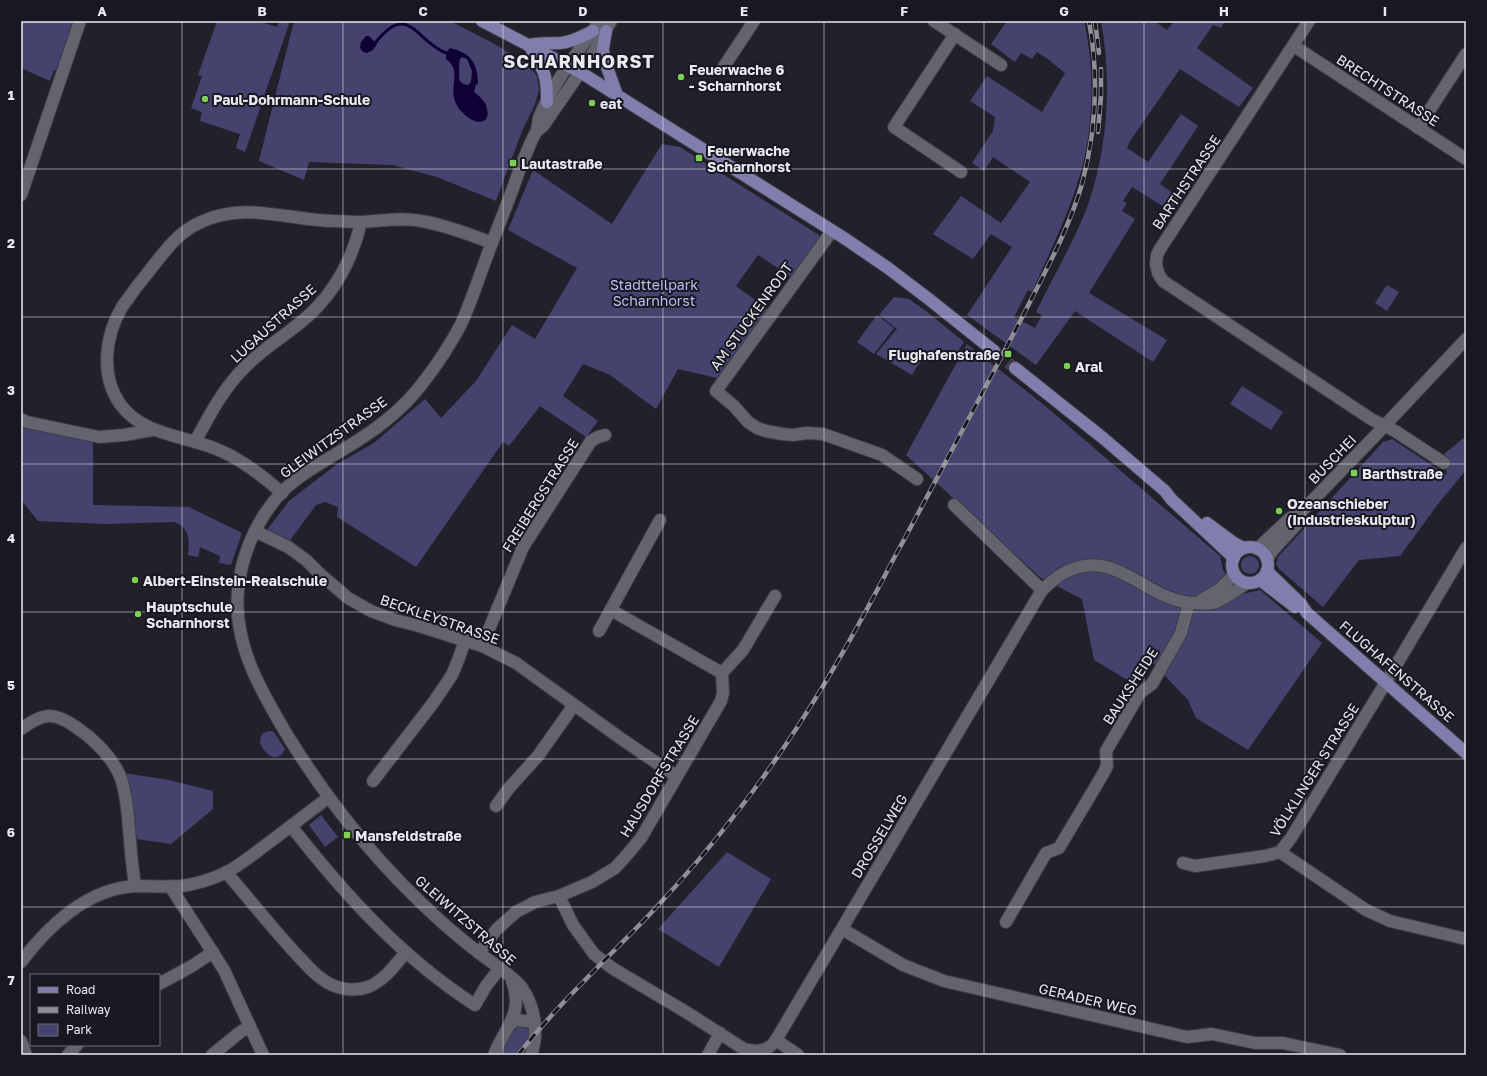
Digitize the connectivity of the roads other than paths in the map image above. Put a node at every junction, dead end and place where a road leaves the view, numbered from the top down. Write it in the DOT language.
graph roads {
  1 [pos="80,21"];
  2 [pos="482,21"];
  3 [pos="754,21"];
  4 [pos="934,21"];
  5 [pos="1310,21"];
  6 [pos="603,26"];
  7 [pos="955,34"];
  8 [pos="530,45"];
  9 [pos="1294,46"];
  10 [pos="1466,54"];
  11 [pos="568,65"];
  12 [pos="1001,65"];
  13 [pos="723,68"];
  14 [pos="580,72"];
  15 [pos="618,95"];
  16 [pos="547,102"];
  17 [pos="1418,128"];
  18 [pos="537,130"];
  19 [pos="1466,159"];
  20 [pos="961,172"];
  21 [pos="21,194"];
  22 [pos="361,222"];
  23 [pos="832,231"];
  24 [pos="492,244"];
  25 [pos="1466,339"];
  26 [pos="994,351"];
  27 [pos="1015,368"];
  28 [pos="21,419"];
  29 [pos="1384,426"];
  30 [pos="153,430"];
  31 [pos="605,435"];
  32 [pos="195,442"];
  33 [pos="1444,463"];
  34 [pos="917,479"];
  35 [pos="1165,491"];
  36 [pos="282,493"];
  37 [pos="954,505"];
  38 [pos="1300,513"];
  39 [pos="660,520"];
  40 [pos="256,531"];
  41 [pos="1244,548"];
  42 [pos="1466,548"];
  43 [pos="1257,549"];
  44 [pos="1234,558"];
  45 [pos="1267,559"];
  46 [pos="1235,574"];
  47 [pos="1264,576"];
  48 [pos="1247,583"];
  49 [pos="1042,590"];
  50 [pos="775,596"];
  51 [pos="1193,603"];
  52 [pos="611,610"];
  53 [pos="599,631"];
  54 [pos="465,640"];
  55 [pos="482,646"];
  56 [pos="722,673"];
  57 [pos="1386,682"];
  58 [pos="574,705"];
  59 [pos="21,729"];
  60 [pos="1466,753"];
  61 [pos="676,776"];
  62 [pos="374,781"];
  63 [pos="328,798"];
  64 [pos="496,806"];
  65 [pos="291,826"];
  66 [pos="1280,852"];
  67 [pos="1183,863"];
  68 [pos="226,872"];
  69 [pos="135,886"];
  70 [pos="170,886"];
  71 [pos="559,896"];
  72 [pos="1006,922"];
  73 [pos="842,929"];
  74 [pos="1466,939"];
  75 [pos="213,952"];
  76 [pos="406,952"];
  77 [pos="479,953"];
  78 [pos="21,962"];
  79 [pos="500,968"];
  80 [pos="511,978"];
  81 [pos="160,983"];
  82 [pos="534,1022"];
  83 [pos="510,1024"];
  84 [pos="250,1026"];
  85 [pos="720,1033"];
  86 [pos="776,1040"];
  87 [pos="21,1041"];
  88 [pos="76,1046"];
  89 [pos="494,1052"];
  90 [pos="26,1055"];
  91 [pos="68,1055"];
  92 [pos="212,1055"];
  93 [pos="263,1055"];
  94 [pos="531,1055"];
  95 [pos="708,1055"];
  96 [pos="798,1055"];
  97 [pos="1340,1055"];
  1 -- 21 [label="street"];
  2 -- 8 [label="main road"];
  3 -- 13 [label="street"];
  4 -- 7 [label="street"];
  5 -- 9 [label="street, BARTHSTRASSE"];
  6 -- 8 [label="main road"];
  6 -- 11 [label="street, GLEIWITZSTRASSE"];
  6 -- 14 [label="street, GLEIWITZSTRASSE"];
  6 -- 15 [label="main road"];
  7 -- 12 [label="street"];
  7 -- 20 [label="street"];
  8 -- 11 [label="main road"];
  8 -- 16 [label="main road"];
  9 -- 17 [label="street, BRECHTSTRASSE"];
  9 -- 29 [label="street, BARTHSTRASSE"];
  10 -- 17 [label="street"];
  11 -- 14 [label="main road"];
  11 -- 16 [label="street, GLEIWITZSTRASSE"];
  14 -- 15 [label="main road"];
  14 -- 18 [label="street, GLEIWITZSTRASSE"];
  15 -- 23 [label="main road"];
  16 -- 18 [label="street, GLEIWITZSTRASSE"];
  17 -- 19 [label="street, BRECHTSTRASSE"];
  18 -- 24 [label="street, GLEIWITZSTRASSE"];
  22 -- 24 [label="street"];
  22 -- 30 [label="street"];
  22 -- 32 [label="street, LUGAUSTRASSE"];
  23 -- 26 [label="main road"];
  23 -- 34 [label="street, AM STUCKENRODT"];
  24 -- 36 [label="street, GLEIWITZSTRASSE"];
  25 -- 29 [label="street, BUSCHEI"];
  27 -- 35 [label="main road"];
  28 -- 30 [label="street"];
  29 -- 33 [label="street"];
  29 -- 38 [label="street, BUSCHEI"];
  30 -- 32 [label="street"];
  31 -- 55 [label="street, FREIBERGSTRASSE"];
  32 -- 36 [label="street"];
  35 -- 41 [label="main road"];
  35 -- 44 [label="main road"];
  36 -- 40 [label="street, GLEIWITZSTRASSE"];
  37 -- 49 [label="street"];
  38 -- 43 [label="street, BUSCHEI"];
  38 -- 45 [label="street, BUSCHEI"];
  39 -- 52 [label="street"];
  40 -- 54 [label="street, BECKLEYSTRASSE"];
  40 -- 63 [label="street, GLEIWITZSTRASSE"];
  41 -- 43 [label="main road"];
  41 -- 44 [label="main road"];
  42 -- 57 [label="street, VÖLKLINGER STRASSE"];
  43 -- 45 [label="main road"];
  44 -- 46 [label="main road"];
  45 -- 47 [label="main road"];
  46 -- 48 [label="main road"];
  46 -- 51 [label="street"];
  47 -- 48 [label="main road"];
  47 -- 57 [label="main road, FLUGHAFENSTRASSE"];
  48 -- 51 [label="street, DROSSELWEG"];
  49 -- 51 [label="street, DROSSELWEG"];
  49 -- 73 [label="street, DROSSELWEG"];
  50 -- 56 [label="street"];
  51 -- 72 [label="street, BAUKSHEIDE"];
  52 -- 53 [label="street"];
  52 -- 56 [label="street"];
  54 -- 55 [label="street, BECKLEYSTRASSE"];
  54 -- 62 [label="street"];
  55 -- 58 [label="street, BECKLEYSTRASSE"];
  56 -- 61 [label="street, HAUSDORFSTRASSE"];
  57 -- 60 [label="main road, FLUGHAFENSTRASSE"];
  57 -- 66 [label="street, VÖLKLINGER STRASSE"];
  58 -- 61 [label="street, BECKLEYSTRASSE"];
  58 -- 64 [label="street"];
  59 -- 69 [label="street"];
  61 -- 71 [label="street, HAUSDORFSTRASSE"];
  63 -- 65 [label="street"];
  63 -- 77 [label="street, GLEIWITZSTRASSE"];
  65 -- 68 [label="street"];
  65 -- 76 [label="street"];
  66 -- 67 [label="street, VÖLKLINGER STRASSE"];
  66 -- 74 [label="street"];
  68 -- 70 [label="street"];
  68 -- 76 [label="street"];
  69 -- 70 [label="street"];
  69 -- 78 [label="street"];
  70 -- 75 [label="street"];
  71 -- 77 [label="street, HAUSDORFSTRASSE"];
  71 -- 85 [label="street, DROSSELWEG"];
  73 -- 86 [label="street, DROSSELWEG"];
  73 -- 97 [label="street, GERADER WEG"];
  75 -- 81 [label="street"];
  75 -- 84 [label="street"];
  76 -- 79 [label="street"];
  77 -- 79 [label="street, GLEIWITZSTRASSE"];
  79 -- 80 [label="street, GLEIWITZSTRASSE"];
  80 -- 82 [label="street, GLEIWITZSTRASSE"];
  80 -- 83 [label="street, GLEIWITZSTRASSE"];
  82 -- 83 [label="street"];
  82 -- 94 [label="street, GLEIWITZSTRASSE"];
  83 -- 89 [label="street, GLEIWITZSTRASSE"];
  84 -- 92 [label="street"];
  84 -- 93 [label="street"];
  85 -- 86 [label="street, DROSSELWEG"];
  85 -- 95 [label="street"];
  86 -- 96 [label="street"];
  87 -- 90 [label="street"];
  88 -- 91 [label="street"];
}
